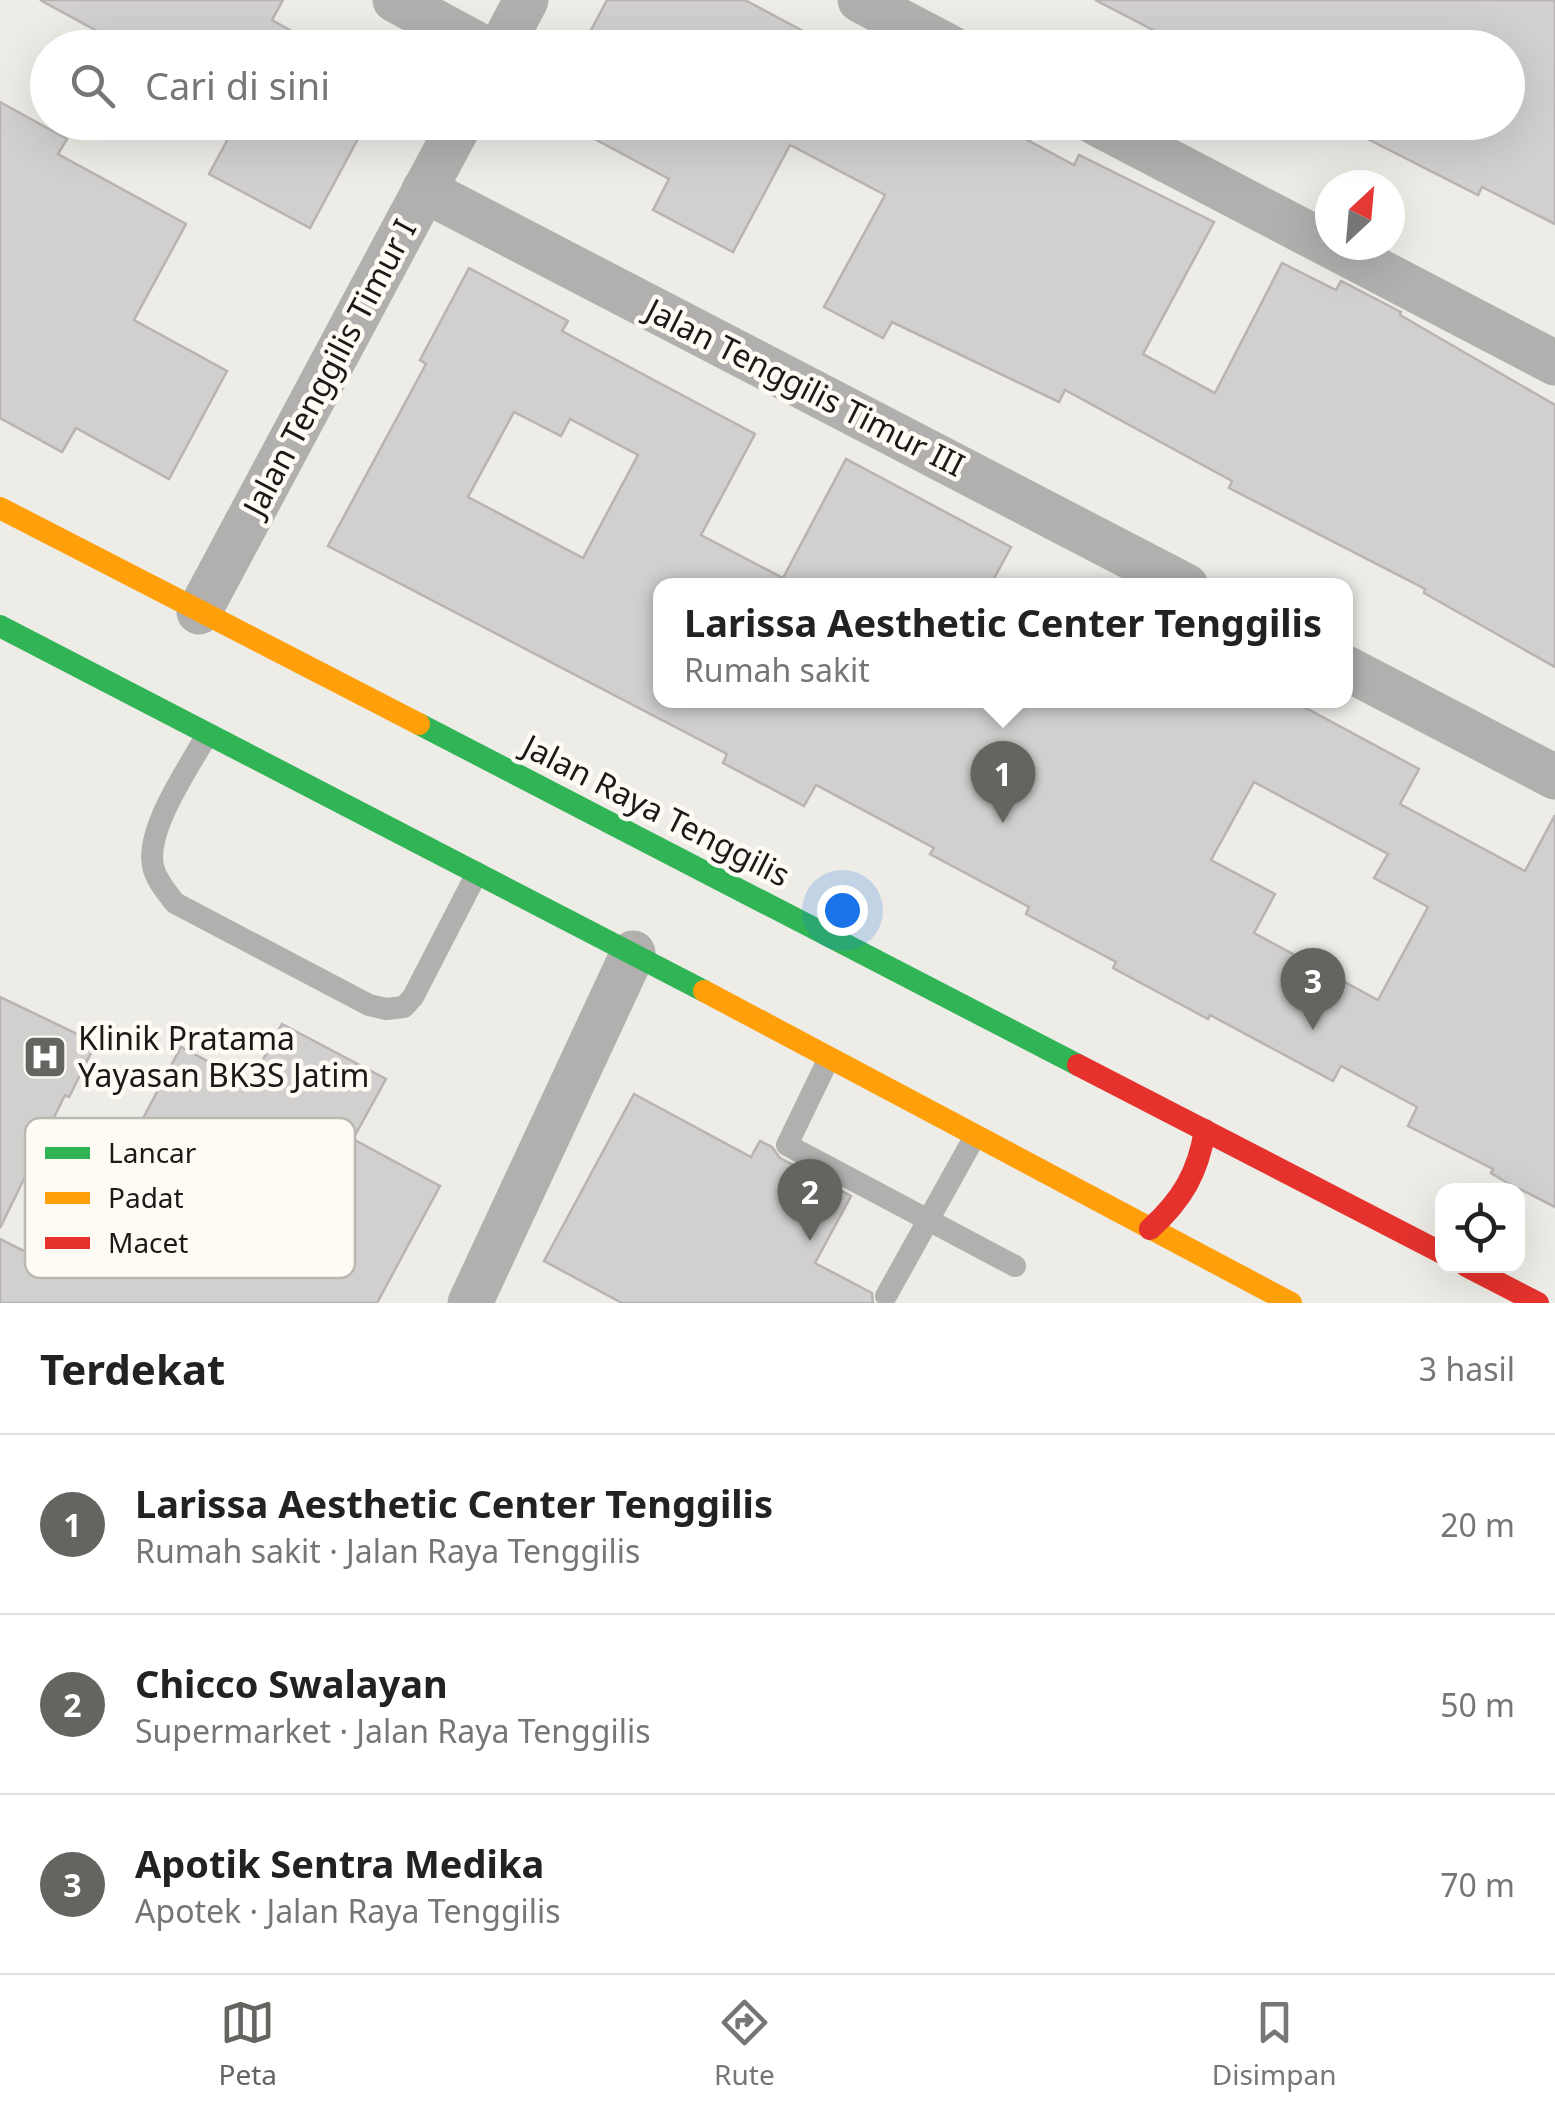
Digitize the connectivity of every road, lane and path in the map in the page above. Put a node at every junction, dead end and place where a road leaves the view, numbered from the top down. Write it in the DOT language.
graph roads {
  1 [pos="395,0"];
  2 [pos="526,0"];
  3 [pos="860,0"];
  4 [pos="451,30"];
  5 [pos="510,30"];
  6 [pos="916,30"];
  7 [pos="450,140"];
  8 [pos="1128,140"];
  9 [pos="424,190"];
  10 [pos="1555,363"];
  11 [pos="0,508"];
  12 [pos="1171,578"];
  13 [pos="199,612"];
  14 [pos="0,626"];
  15 [pos="1353,672"];
  16 [pos="207,734"];
  17 [pos="1555,777"];
  18 [pos="477,873"];
  19 [pos="632,953"];
  20 [pos="829,1058"];
  21 [pos="1205,1130"];
  22 [pos="975,1136"];
  23 [pos="928,1218"];
  24 [pos="1150,1229"];
  25 [pos="1435,1249"];
  26 [pos="1015,1266"];
  27 [pos="1480,1273"];
  28 [pos="886,1296"];
  29 [pos="470,1303"];
  30 [pos="1291,1303"];
  31 [pos="1538,1303"];
  1 -- 4 [label="street"];
  2 -- 5 [label="street"];
  3 -- 6 [label="street"];
  7 -- 9 [label="street, Jalan Tenggilis Timur I"];
  8 -- 10 [label="street"];
  9 -- 12 [label="street, Jalan Tenggilis Timur III"];
  9 -- 13 [label="street, Jalan Tenggilis Timur I"];
  11 -- 13 [label="main road, Jalan Raya Tenggilis"];
  13 -- 21 [label="main road, Jalan Raya Tenggilis"];
  14 -- 16 [label="main road"];
  15 -- 17 [label="street"];
  16 -- 18 [label="main road"];
  16 -- 18 [label="lane"];
  18 -- 19 [label="main road"];
  19 -- 20 [label="main road"];
  19 -- 29 [label="street"];
  20 -- 22 [label="main road"];
  20 -- 23 [label="lane"];
  21 -- 24 [label="main road"];
  21 -- 25 [label="main road, Jalan Raya Tenggilis"];
  22 -- 23 [label="lane"];
  22 -- 24 [label="main road"];
  23 -- 26 [label="lane"];
  23 -- 28 [label="lane"];
  24 -- 30 [label="main road"];
  27 -- 31 [label="main road"];
}
